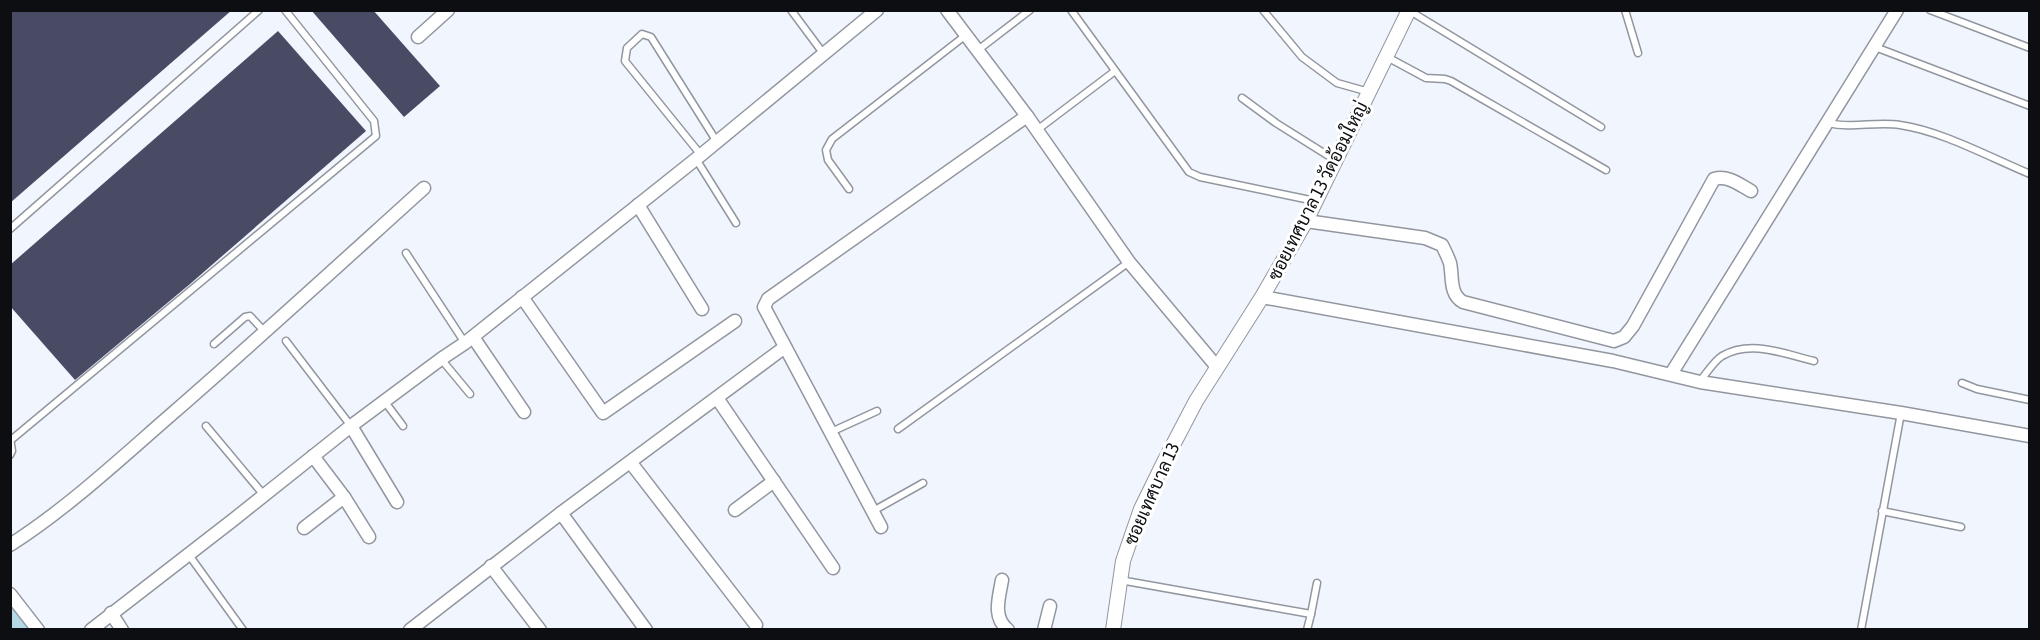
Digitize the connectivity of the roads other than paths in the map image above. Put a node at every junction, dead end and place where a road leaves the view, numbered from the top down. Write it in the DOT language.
graph roads {
  1 [pos="259,10"];
  2 [pos="285,10"];
  3 [pos="448,10"];
  4 [pos="791,10"];
  5 [pos="877,10"];
  6 [pos="948,10"];
  7 [pos="1030,10"];
  8 [pos="1071,10"];
  9 [pos="1263,10"];
  10 [pos="1625,10"];
  11 [pos="1897,10"];
  12 [pos="1930,10"];
  13 [pos="1409,11"];
  14 [pos="966,35"];
  15 [pos="418,37"];
  16 [pos="1875,47"];
  17 [pos="2030,48"];
  18 [pos="978,50"];
  19 [pos="823,53"];
  20 [pos="1638,53"];
  21 [pos="1387,57"];
  22 [pos="1115,71"];
  23 [pos="1369,92"];
  24 [pos="1242,98"];
  25 [pos="2030,106"];
  26 [pos="1027,116"];
  27 [pos="1828,123"];
  28 [pos="1601,127"];
  29 [pos="1038,130"];
  30 [pos="717,142"];
  31 [pos="699,157"];
  32 [pos="1336,160"];
  33 [pos="1606,170"];
  34 [pos="2030,174"];
  35 [pos="424,188"];
  36 [pos="849,189"];
  37 [pos="1751,192"];
  38 [pos="1316,201"];
  39 [pos="638,205"];
  40 [pos="1306,221"];
  41 [pos="736,223"];
  42 [pos="10,229"];
  43 [pos="406,253"];
  44 [pos="1130,262"];
  45 [pos="522,297"];
  46 [pos="1262,297"];
  47 [pos="702,309"];
  48 [pos="735,321"];
  49 [pos="265,332"];
  50 [pos="469,340"];
  51 [pos="286,341"];
  52 [pos="214,344"];
  53 [pos="785,347"];
  54 [pos="441,359"];
  55 [pos="1814,361"];
  56 [pos="1217,367"];
  57 [pos="1671,374"];
  58 [pos="1700,382"];
  59 [pos="1962,383"];
  60 [pos="470,394"];
  61 [pos="717,398"];
  62 [pos="2030,400"];
  63 [pos="385,402"];
  64 [pos="877,411"];
  65 [pos="524,412"];
  66 [pos="1901,412"];
  67 [pos="206,426"];
  68 [pos="351,426"];
  69 [pos="403,426"];
  70 [pos="898,429"];
  71 [pos="830,432"];
  72 [pos="2030,436"];
  73 [pos="11,439"];
  74 [pos="10,455"];
  75 [pos="313,456"];
  76 [pos="631,463"];
  77 [pos="774,481"];
  78 [pos="923,483"];
  79 [pos="263,494"];
  80 [pos="344,497"];
  81 [pos="397,502"];
  82 [pos="735,510"];
  83 [pos="872,511"];
  84 [pos="1882,511"];
  85 [pos="561,513"];
  86 [pos="881,527"];
  87 [pos="1961,527"];
  88 [pos="304,528"];
  89 [pos="369,537"];
  90 [pos="10,545"];
  91 [pos="188,554"];
  92 [pos="491,566"];
  93 [pos="833,568"];
  94 [pos="1002,580"];
  95 [pos="1120,580"];
  96 [pos="1317,583"];
  97 [pos="10,594"];
  98 [pos="1050,606"];
  99 [pos="111,613"];
  100 [pos="1311,614"];
  101 [pos="426,625"];
  102 [pos="756,625"];
  103 [pos="38,630"];
  104 [pos="90,630"];
  105 [pos="122,630"];
  106 [pos="243,630"];
  107 [pos="410,630"];
  108 [pos="540,630"];
  109 [pos="646,630"];
  110 [pos="1008,630"];
  111 [pos="1044,630"];
  112 [pos="1113,630"];
  113 [pos="1307,630"];
  114 [pos="1862,630"];
  1 -- 42 [label="lane"];
  2 -- 73 [label="lane"];
  3 -- 15 [label="street"];
  4 -- 19 [label="lane"];
  5 -- 19 [label="street"];
  6 -- 14 [label="street"];
  7 -- 18 [label="lane"];
  8 -- 22 [label="lane"];
  9 -- 23 [label="lane"];
  10 -- 20 [label="lane"];
  11 -- 16 [label="street"];
  12 -- 17 [label="lane"];
  13 -- 21 [label="street, ซอยเทศบาล 13 วัดอ้อมใหญ่"];
  13 -- 28 [label="lane"];
  14 -- 18 [label="street"];
  14 -- 36 [label="lane"];
  16 -- 25 [label="lane"];
  16 -- 27 [label="street"];
  18 -- 26 [label="street"];
  19 -- 30 [label="street"];
  21 -- 23 [label="street, ซอยเทศบาล 13 วัดอ้อมใหญ่"];
  21 -- 33 [label="lane"];
  22 -- 29 [label="lane"];
  22 -- 38 [label="lane"];
  23 -- 32 [label="street, ซอยเทศบาล 13 วัดอ้อมใหญ่"];
  24 -- 32 [label="lane"];
  26 -- 29 [label="street"];
  26 -- 53 [label="street"];
  27 -- 34 [label="lane"];
  27 -- 57 [label="street"];
  29 -- 44 [label="street"];
  30 -- 31 [label="street"];
  30 -- 31 [label="lane"];
  31 -- 39 [label="street"];
  31 -- 41 [label="lane"];
  32 -- 38 [label="street, ซอยเทศบาล 13 วัดอ้อมใหญ่"];
  35 -- 49 [label="street"];
  37 -- 40 [label="street"];
  38 -- 40 [label="street, ซอยเทศบาล 13 วัดอ้อมใหญ่"];
  39 -- 45 [label="street"];
  39 -- 47 [label="street"];
  40 -- 46 [label="street, ซอยเทศบาล 13 วัดอ้อมใหญ่"];
  43 -- 50 [label="lane"];
  44 -- 56 [label="street"];
  44 -- 70 [label="lane"];
  45 -- 48 [label="street"];
  45 -- 50 [label="street"];
  46 -- 56 [label="street, ซอยเทศบาล 13 วัดอ้อมใหญ่"];
  46 -- 57 [label="street"];
  49 -- 52 [label="lane"];
  49 -- 90 [label="street"];
  50 -- 54 [label="street"];
  50 -- 65 [label="street"];
  51 -- 68 [label="lane"];
  53 -- 61 [label="street"];
  53 -- 71 [label="street"];
  54 -- 60 [label="lane"];
  54 -- 63 [label="street"];
  55 -- 58 [label="lane"];
  56 -- 95 [label="street, ซอยเทศบาล 13"];
  57 -- 58 [label="street"];
  58 -- 66 [label="street"];
  59 -- 62 [label="lane"];
  61 -- 76 [label="street"];
  61 -- 77 [label="street"];
  63 -- 68 [label="street"];
  63 -- 69 [label="lane"];
  64 -- 71 [label="lane"];
  66 -- 72 [label="street"];
  66 -- 84 [label="lane"];
  67 -- 79 [label="lane"];
  68 -- 75 [label="street"];
  68 -- 81 [label="street"];
  71 -- 83 [label="street"];
  73 -- 74 [label="lane"];
  75 -- 79 [label="street"];
  75 -- 80 [label="street"];
  76 -- 85 [label="street"];
  76 -- 102 [label="street"];
  77 -- 82 [label="street"];
  77 -- 93 [label="street"];
  78 -- 83 [label="lane"];
  79 -- 91 [label="street"];
  80 -- 88 [label="street"];
  80 -- 89 [label="street"];
  83 -- 86 [label="street"];
  84 -- 87 [label="lane"];
  84 -- 114 [label="lane"];
  85 -- 92 [label="street"];
  85 -- 109 [label="street"];
  91 -- 99 [label="street"];
  91 -- 106 [label="lane"];
  92 -- 101 [label="street"];
  92 -- 108 [label="street"];
  94 -- 110 [label="street"];
  95 -- 100 [label="lane"];
  95 -- 112 [label="street, ซอยเทศบาล 13"];
  96 -- 100 [label="lane"];
  97 -- 103 [label="street"];
  98 -- 111 [label="street"];
  99 -- 104 [label="street"];
  99 -- 105 [label="street"];
  100 -- 113 [label="lane"];
  101 -- 107 [label="street"];
}
